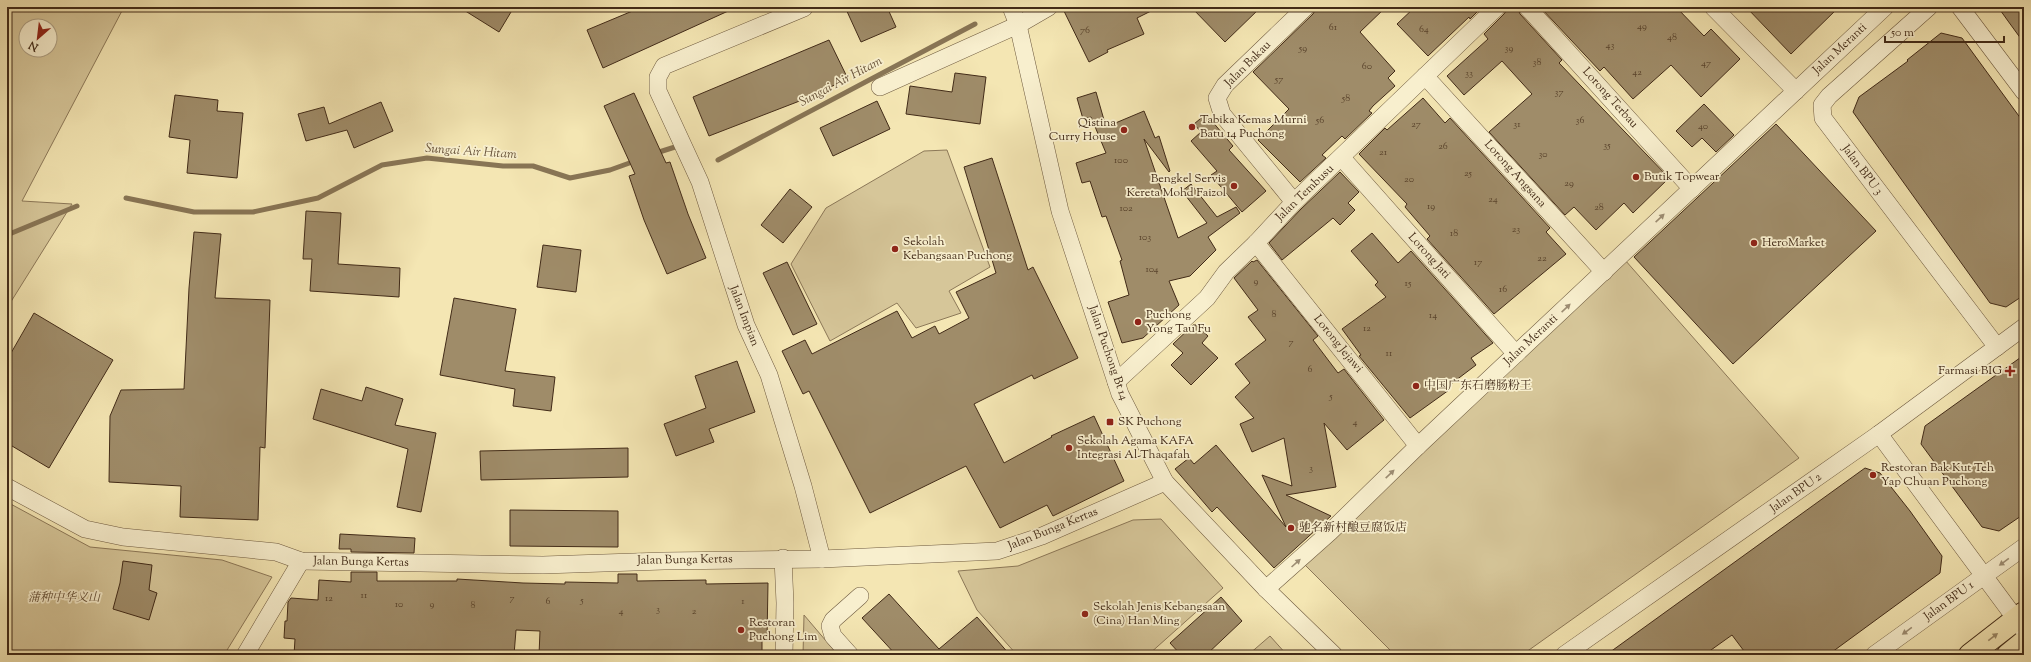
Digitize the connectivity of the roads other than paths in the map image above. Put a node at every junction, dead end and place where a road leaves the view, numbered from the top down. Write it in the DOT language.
graph roads {
  1 [pos="1011,7"];
  2 [pos="1049,7"];
  3 [pos="1306,7"];
  4 [pos="1497,7"];
  5 [pos="1527,7"];
  6 [pos="1713,7"];
  7 [pos="1885,7"];
  8 [pos="1929,7"];
  9 [pos="1960,7"];
  10 [pos="804,8"];
  11 [pos="1018,25"];
  12 [pos="1425,76"];
  13 [pos="880,87"];
  14 [pos="1796,91"];
  15 [pos="2024,92"];
  16 [pos="1342,158"];
  17 [pos="1692,188"];
  18 [pos="1294,202"];
  19 [pos="1256,243"];
  20 [pos="1604,272"];
  21 [pos="2024,327"];
  22 [pos="1997,347"];
  23 [pos="1516,354"];
  24 [pos="1116,382"];
  25 [pos="1880,434"];
  26 [pos="1418,446"];
  27 [pos="1165,482"];
  28 [pos="7,487"];
  29 [pos="2024,547"];
  30 [pos="783,558"];
  31 [pos="822,559"];
  32 [pos="301,561"];
  33 [pos="1984,576"];
  34 [pos="1266,589"];
  35 [pos="860,596"];
  36 [pos="2021,620"];
  37 [pos="2024,642"];
  38 [pos="245,655"];
  39 [pos="784,655"];
  40 [pos="850,655"];
  41 [pos="1334,655"];
  42 [pos="1564,655"];
  43 [pos="1874,655"];
  44 [pos="1970,655"];
  45 [pos="2008,655"];
  1 -- 11 [label="street, Jalan Puchong Bt 14"];
  2 -- 11 [label="street"];
  3 -- 18 [label="street, Jalan Bakau"];
  4 -- 12 [label="street, Jalan Tembusu"];
  5 -- 17 [label="street, Lorong Terbau"];
  6 -- 14 [label="street"];
  7 -- 14 [label="street, Jalan Meranti"];
  8 -- 22 [label="street, Jalan BPU 3"];
  9 -- 15 [label="street"];
  10 -- 31 [label="street, Jalan Impian"];
  11 -- 13 [label="street"];
  11 -- 24 [label="street, Jalan Puchong Bt 14"];
  12 -- 16 [label="street, Jalan Tembusu"];
  12 -- 20 [label="street, Lorong Angsana"];
  14 -- 17 [label="street, Jalan Meranti"];
  16 -- 18 [label="street, Jalan Tembusu"];
  16 -- 23 [label="street, Lorong Jati"];
  20 -- 17 [label="street, Jalan Meranti, one-way"];
  18 -- 19 [label="street, Jalan Tembusu"];
  19 -- 24 [label="street, Jalan Tembusu"];
  19 -- 26 [label="street, Lorong Jejawi"];
  23 -- 20 [label="street, Jalan Meranti, one-way"];
  21 -- 22 [label="street, Jalan BPU 2"];
  22 -- 25 [label="street, Jalan BPU 2"];
  23 -- 26 [label="street, Jalan Meranti"];
  24 -- 27 [label="street, Jalan Puchong Bt 14"];
  25 -- 33 [label="street"];
  25 -- 42 [label="street, Jalan BPU 2"];
  34 -- 26 [label="street, Jalan Meranti, one-way"];
  27 -- 31 [label="street, Jalan Bunga Kertas"];
  27 -- 34 [label="street, Jalan Puchong Bt 14"];
  28 -- 32 [label="street"];
  29 -- 33 [label="street, Jalan BPU 1, one-way"];
  30 -- 31 [label="street, Jalan Bunga Kertas"];
  30 -- 32 [label="street, Jalan Bunga Kertas"];
  30 -- 39 [label="street"];
  32 -- 38 [label="street, Jalan Bunga Kertas"];
  33 -- 36 [label="street"];
  33 -- 43 [label="street, Jalan BPU 1, one-way"];
  34 -- 41 [label="street, Jalan Puchong Bt 14"];
  35 -- 40 [label="street"];
  44 -- 36 [label="main road, one-way"];
  37 -- 45 [label="main road"];
}
